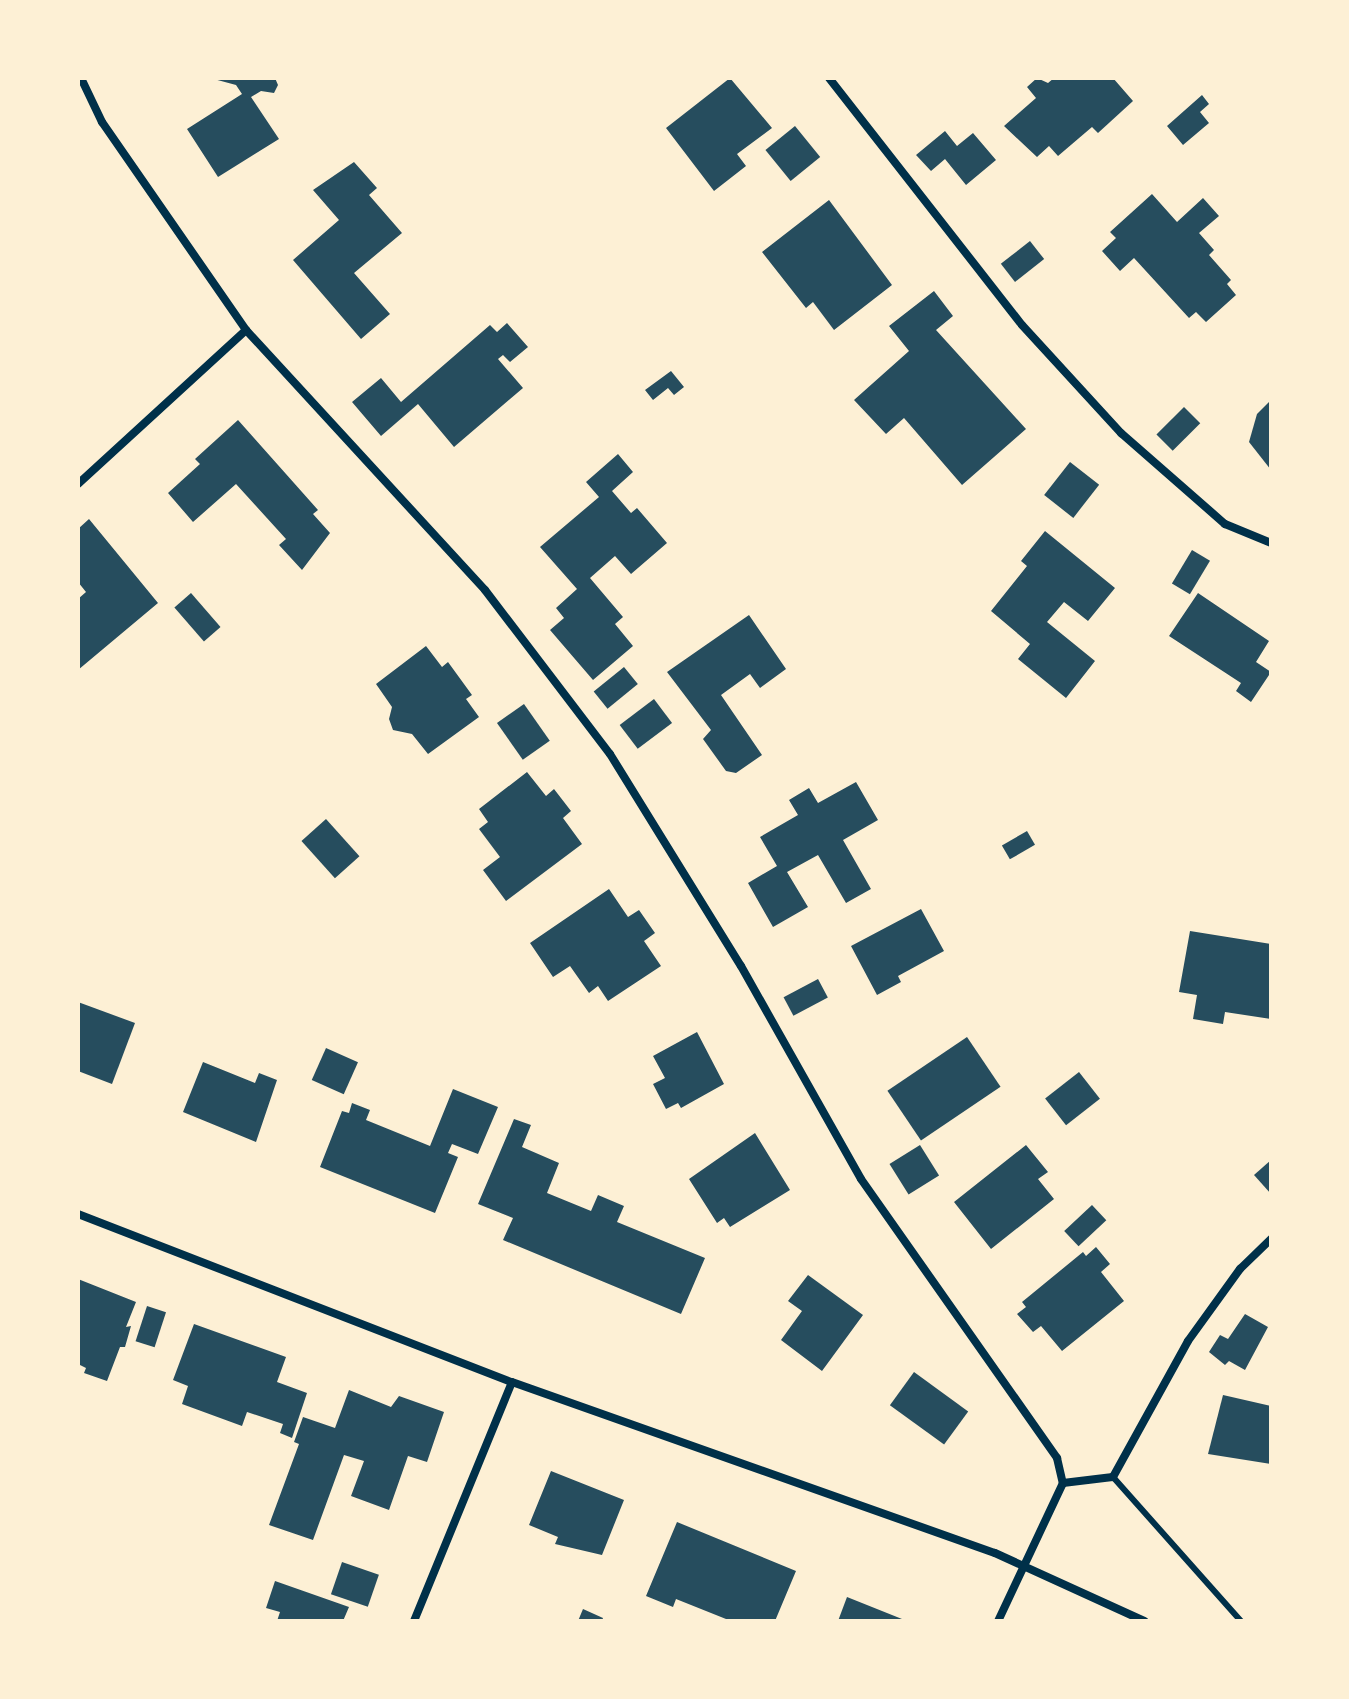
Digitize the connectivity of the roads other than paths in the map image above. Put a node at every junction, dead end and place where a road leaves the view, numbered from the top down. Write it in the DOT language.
graph roads {
  1 [pos="81,78"];
  2 [pos="829,78"];
  3 [pos="246,330"];
  4 [pos="78,484"];
  5 [pos="1271,543"];
  6 [pos="78,1214"];
  7 [pos="1271,1239"];
  8 [pos="512,1382"];
  9 [pos="1113,1477"];
  10 [pos="1063,1483"];
  11 [pos="1022,1563"];
  12 [pos="414,1621"];
  13 [pos="998,1621"];
  14 [pos="1144,1621"];
  15 [pos="1241,1621"];
  1 -- 3 [label="street"];
  2 -- 5 [label="street"];
  3 -- 4 [label="street"];
  3 -- 10 [label="street"];
  6 -- 8 [label="street"];
  7 -- 9 [label="street"];
  8 -- 11 [label="street"];
  8 -- 12 [label="street"];
  9 -- 10 [label="street"];
  9 -- 15 [label="lane"];
  10 -- 11 [label="street"];
  11 -- 13 [label="street"];
  11 -- 14 [label="street"];
}
